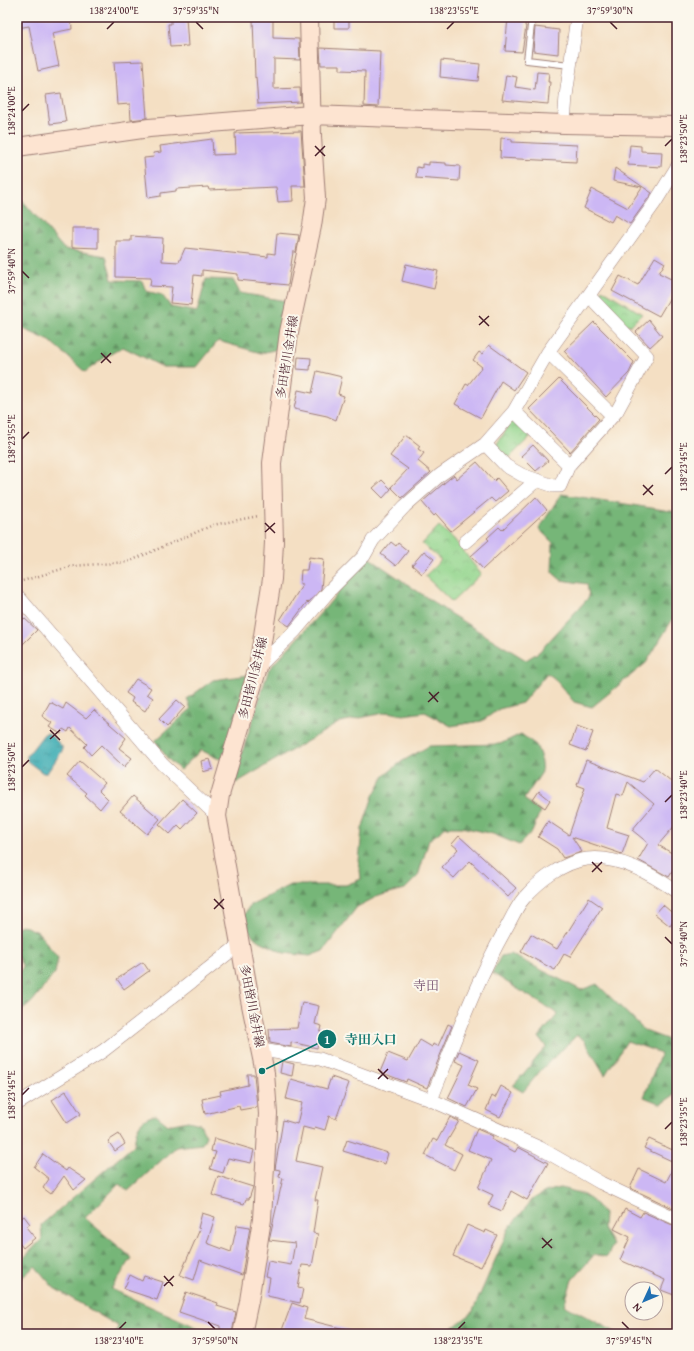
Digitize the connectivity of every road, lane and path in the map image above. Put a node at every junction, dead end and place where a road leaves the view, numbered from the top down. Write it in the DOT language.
graph roads {
  1 [pos="309,17"];
  2 [pos="532,17"];
  3 [pos="577,17"];
  4 [pos="570,65"];
  5 [pos="311,115"];
  6 [pos="564,124"];
  7 [pos="677,126"];
  8 [pos="17,147"];
  9 [pos="677,168"];
  10 [pos="589,296"];
  11 [pos="548,352"];
  12 [pos="514,411"];
  13 [pos="613,416"];
  14 [pos="486,444"];
  15 [pos="569,465"];
  16 [pos="537,480"];
  17 [pos="273,513"];
  18 [pos="465,542"];
  19 [pos="17,582"];
  20 [pos="17,595"];
  21 [pos="258,667"];
  22 [pos="217,816"];
  23 [pos="677,892"];
  24 [pos="240,944"];
  25 [pos="261,1050"];
  26 [pos="431,1100"];
  27 [pos="17,1104"];
  28 [pos="677,1219"];
  29 [pos="242,1334"];
  1 -- 5 [label="main road, 多田皆川金井線"];
  2 -- 4 [label="lane"];
  3 -- 4 [label="street"];
  4 -- 6 [label="street"];
  5 -- 6 [label="main road"];
  5 -- 8 [label="main road"];
  5 -- 17 [label="main road, 多田皆川金井線"];
  6 -- 7 [label="main road"];
  9 -- 10 [label="street"];
  10 -- 11 [label="street"];
  10 -- 13 [label="street"];
  11 -- 12 [label="street"];
  11 -- 13 [label="street"];
  12 -- 14 [label="street"];
  12 -- 15 [label="street"];
  13 -- 15 [label="street"];
  14 -- 16 [label="street"];
  14 -- 21 [label="street"];
  15 -- 16 [label="street"];
  16 -- 18 [label="street"];
  17 -- 19 [label="path"];
  17 -- 21 [label="main road, 多田皆川金井線"];
  20 -- 22 [label="street"];
  21 -- 22 [label="main road, 多田皆川金井線"];
  22 -- 24 [label="main road, 多田皆川金井線"];
  23 -- 26 [label="street"];
  24 -- 25 [label="main road, 多田皆川金井線"];
  24 -- 27 [label="street"];
  25 -- 26 [label="street"];
  25 -- 29 [label="main road, 多田皆川金井線"];
  26 -- 28 [label="street"];
}
